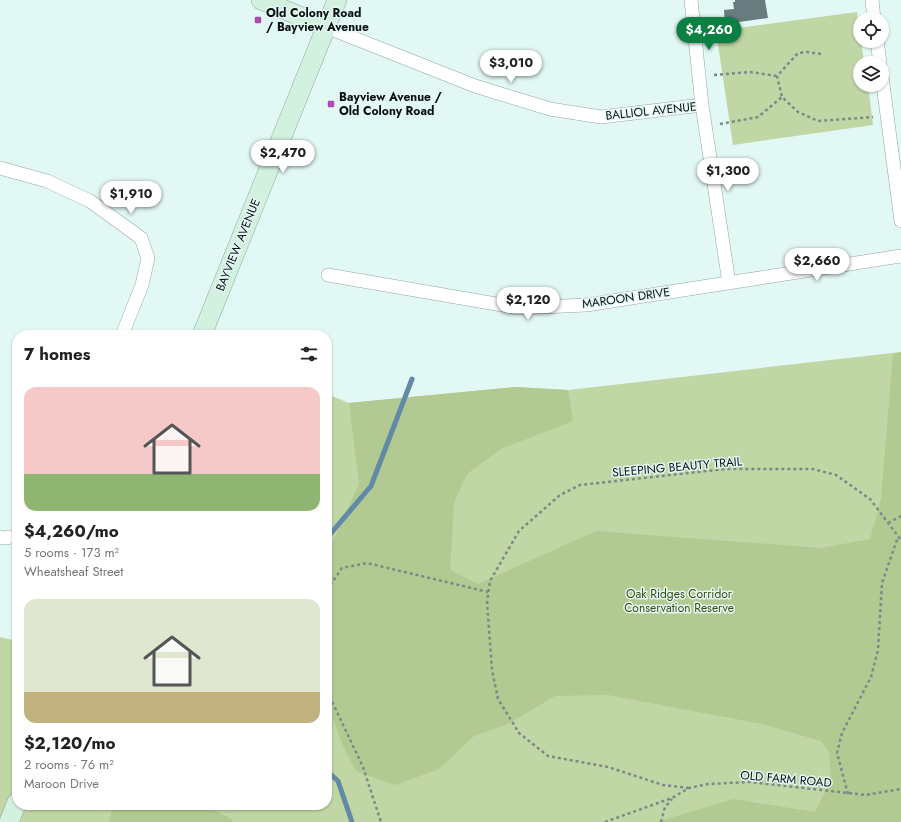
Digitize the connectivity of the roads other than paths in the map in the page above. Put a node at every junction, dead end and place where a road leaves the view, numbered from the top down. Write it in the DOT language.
graph roads {
  1 [pos="261,0"];
  2 [pos="337,0"];
  3 [pos="691,0"];
  4 [pos="872,0"];
  5 [pos="873,12"];
  6 [pos="326,27"];
  7 [pos="884,92"];
  8 [pos="702,105"];
  9 [pos="0,168"];
  10 [pos="901,221"];
  11 [pos="901,256"];
  12 [pos="328,275"];
  13 [pos="729,283"];
  14 [pos="124,330"];
  15 [pos="204,330"];
  16 [pos="0,537"];
  17 [pos="12,537"];
  18 [pos="14,810"];
  19 [pos="9,822"];
  1 -- 6 [label="main road"];
  2 -- 6 [label="main road, BAYVIEW AVENUE"];
  3 -- 8 [label="street"];
  4 -- 5 [label="street"];
  6 -- 8 [label="street, BALLIOL AVENUE"];
  6 -- 15 [label="main road, BAYVIEW AVENUE"];
  7 -- 10 [label="street"];
  8 -- 13 [label="street"];
  9 -- 14 [label="street"];
  11 -- 13 [label="street, MAROON DRIVE"];
  12 -- 13 [label="street, MAROON DRIVE"];
  16 -- 17 [label="street"];
  18 -- 19 [label="main road"];
}
